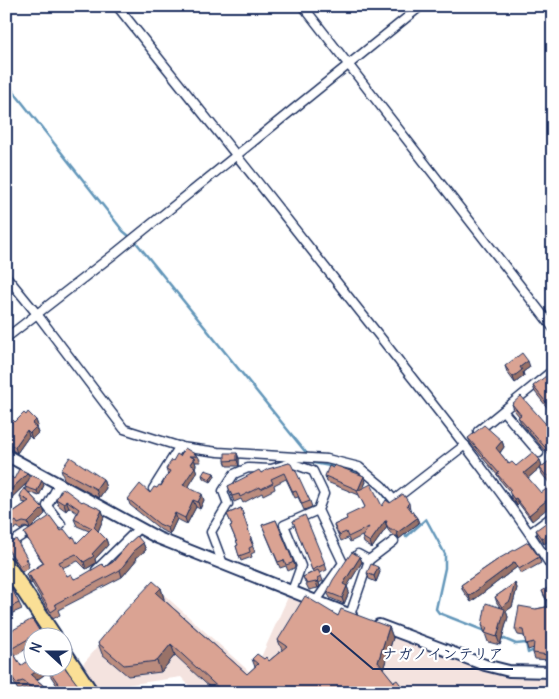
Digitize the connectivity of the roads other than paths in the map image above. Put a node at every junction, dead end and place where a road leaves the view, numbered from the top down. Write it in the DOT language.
graph roads {
  1 [pos="117,6"];
  2 [pos="303,6"];
  3 [pos="421,6"];
  4 [pos="349,64"];
  5 [pos="237,155"];
  6 [pos="6,276"];
  7 [pos="37,314"];
  8 [pos="553,328"];
  9 [pos="6,338"];
  10 [pos="553,370"];
  11 [pos="503,411"];
  12 [pos="464,444"];
  13 [pos="180,446"];
  14 [pos="539,453"];
  15 [pos="6,455"];
  16 [pos="59,484"];
  17 [pos="153,489"];
  18 [pos="318,510"];
  19 [pos="553,516"];
  20 [pos="61,524"];
  21 [pos="139,528"];
  22 [pos="26,533"];
  23 [pos="530,533"];
  24 [pos="394,541"];
  25 [pos="6,546"];
  26 [pos="358,554"];
  27 [pos="369,560"];
  28 [pos="6,564"];
  29 [pos="223,564"];
  30 [pos="553,569"];
  31 [pos="86,575"];
  32 [pos="292,591"];
  33 [pos="316,601"];
  34 [pos="359,618"];
  35 [pos="48,626"];
  36 [pos="72,665"];
  37 [pos="553,672"];
  38 [pos="91,693"];
  1 -- 5 [label="street"];
  2 -- 4 [label="street"];
  3 -- 4 [label="street"];
  4 -- 5 [label="street"];
  4 -- 8 [label="street"];
  5 -- 7 [label="street"];
  5 -- 12 [label="street"];
  6 -- 7 [label="street"];
  7 -- 9 [label="street"];
  7 -- 13 [label="street"];
  10 -- 11 [label="street"];
  11 -- 12 [label="street"];
  11 -- 14 [label="street"];
  12 -- 13 [label="street"];
  12 -- 23 [label="street"];
  13 -- 17 [label="street"];
  15 -- 16 [label="street"];
  16 -- 20 [label="street"];
  16 -- 21 [label="street"];
  18 -- 29 [label="street"];
  18 -- 32 [label="street"];
  18 -- 33 [label="street"];
  19 -- 23 [label="street"];
  21 -- 29 [label="street"];
  21 -- 31 [label="street"];
  22 -- 25 [label="street"];
  23 -- 30 [label="street"];
  24 -- 27 [label="street"];
  26 -- 27 [label="street"];
  27 -- 34 [label="street"];
  28 -- 35 [label="highway"];
  29 -- 32 [label="street"];
  32 -- 33 [label="street"];
  33 -- 34 [label="street"];
  34 -- 37 [label="street"];
  36 -- 38 [label="highway"];
}
